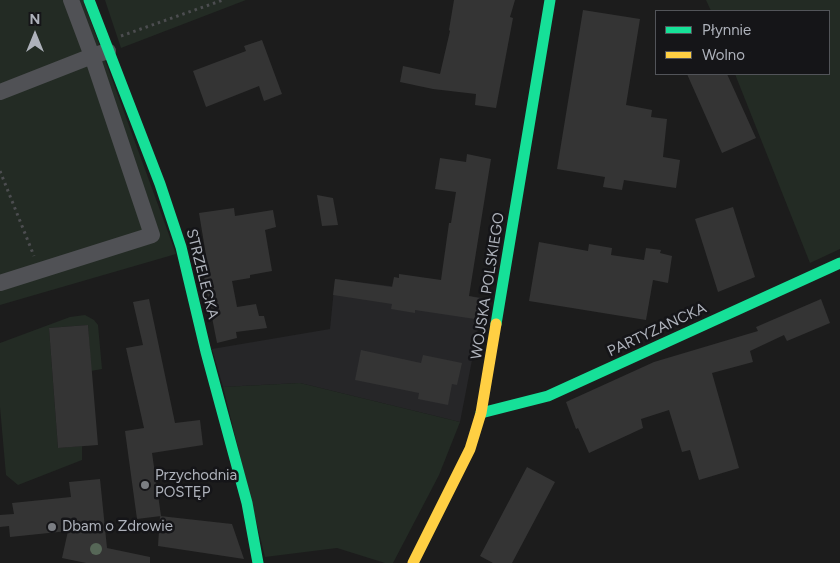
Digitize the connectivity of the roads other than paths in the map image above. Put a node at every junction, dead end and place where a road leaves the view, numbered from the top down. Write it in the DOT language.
graph roads {
  1 [pos="71,0"];
  2 [pos="89,0"];
  3 [pos="550,0"];
  4 [pos="106,46"];
  5 [pos="92,56"];
  6 [pos="0,92"];
  7 [pos="840,263"];
  8 [pos="0,283"];
  9 [pos="481,413"];
  10 [pos="258,563"];
  11 [pos="413,563"];
  1 -- 5 [label="street"];
  2 -- 4 [label="street, STRZELECKA"];
  3 -- 9 [label="street, WOJSKA POLSKIEGO"];
  4 -- 5 [label="street"];
  4 -- 10 [label="street, STRZELECKA"];
  5 -- 6 [label="street"];
  5 -- 8 [label="street"];
  7 -- 9 [label="street, PARTYZANCKA"];
  9 -- 11 [label="street, WOJSKA POLSKIEGO"];
}
